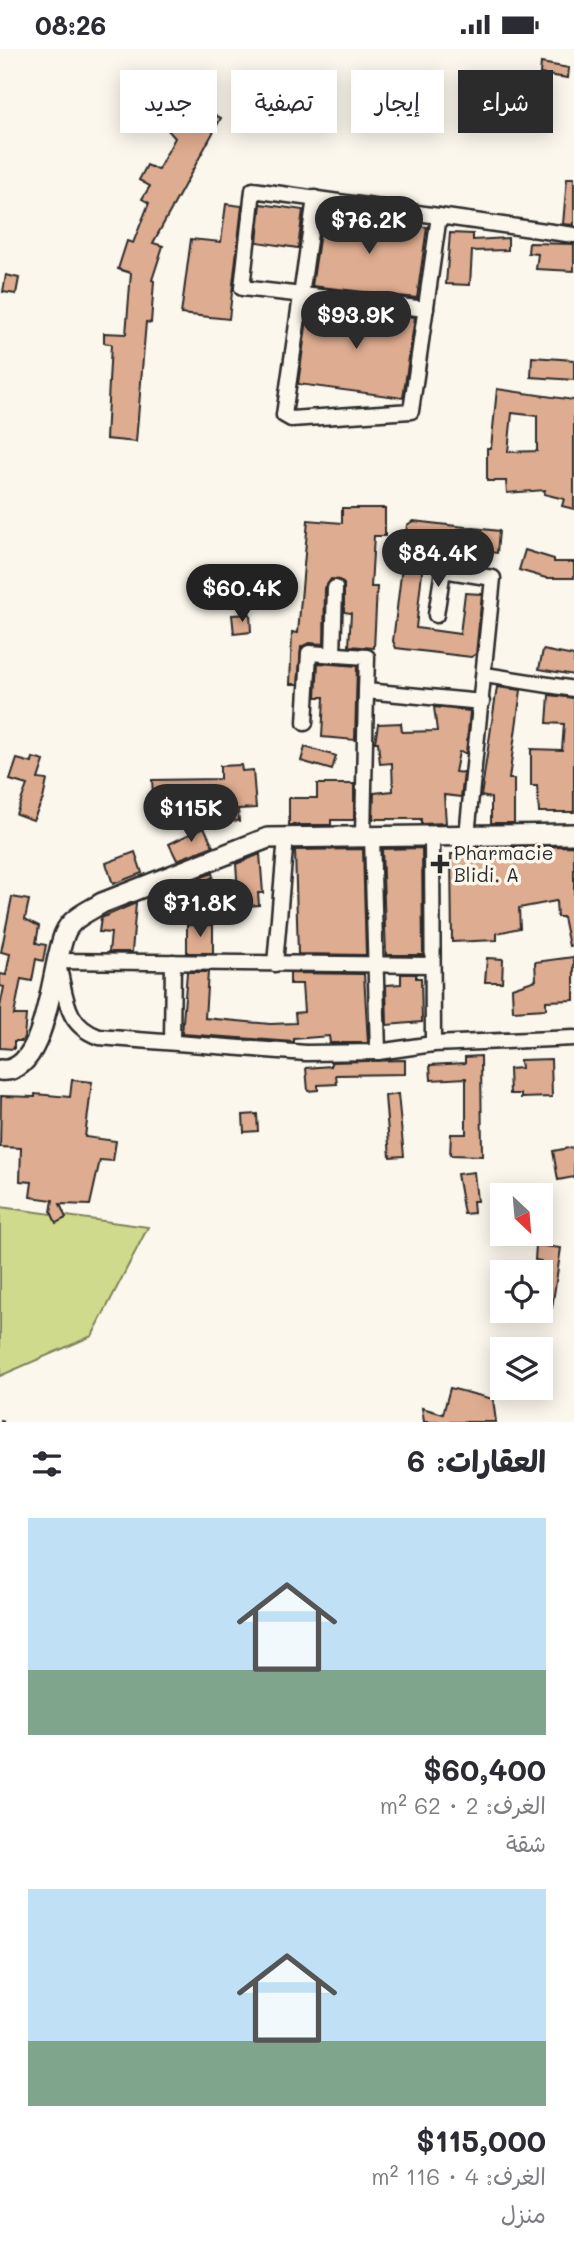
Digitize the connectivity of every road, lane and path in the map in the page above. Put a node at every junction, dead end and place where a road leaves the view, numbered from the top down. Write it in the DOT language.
graph roads {
  1 [pos="315,198"];
  2 [pos="439,216"];
  3 [pos="574,235"];
  4 [pos="301,295"];
  5 [pos="426,309"];
  6 [pos="335,588"];
  7 [pos="436,615"];
  8 [pos="334,655"];
  9 [pos="485,675"];
  10 [pos="574,689"];
  11 [pos="366,691"];
  12 [pos="482,702"];
  13 [pos="305,723"];
  14 [pos="574,834"];
  15 [pos="432,835"];
  16 [pos="467,835"];
  17 [pos="368,836"];
  18 [pos="286,837"];
  19 [pos="57,961"];
  20 [pos="173,962"];
  21 [pos="275,964"];
  22 [pos="378,965"];
  23 [pos="432,965"];
  24 [pos="574,1038"];
  25 [pos="172,1041"];
  26 [pos="433,1044"];
  27 [pos="378,1052"];
  28 [pos="0,1070"];
  1 -- 2 [label="street"];
  1 -- 4 [label="street"];
  1 -- 4 [label="street"];
  2 -- 3 [label="street"];
  2 -- 5 [label="street"];
  4 -- 5 [label="street"];
  4 -- 5 [label="street"];
  6 -- 8 [label="street"];
  7 -- 9 [label="street"];
  8 -- 11 [label="street"];
  8 -- 13 [label="street"];
  9 -- 10 [label="street"];
  9 -- 12 [label="street"];
  11 -- 12 [label="street"];
  11 -- 17 [label="street"];
  12 -- 16 [label="street"];
  14 -- 16 [label="main road"];
  15 -- 16 [label="main road"];
  15 -- 17 [label="main road"];
  15 -- 23 [label="street"];
  17 -- 18 [label="main road"];
  17 -- 22 [label="street"];
  18 -- 19 [label="main road"];
  18 -- 21 [label="street"];
  19 -- 20 [label="street"];
  19 -- 25 [label="street"];
  19 -- 28 [label="main road"];
  20 -- 21 [label="street"];
  20 -- 25 [label="street"];
  21 -- 22 [label="street"];
  22 -- 23 [label="street"];
  22 -- 27 [label="street"];
  23 -- 26 [label="street"];
  24 -- 26 [label="street"];
  25 -- 27 [label="street"];
  26 -- 27 [label="street"];
}
